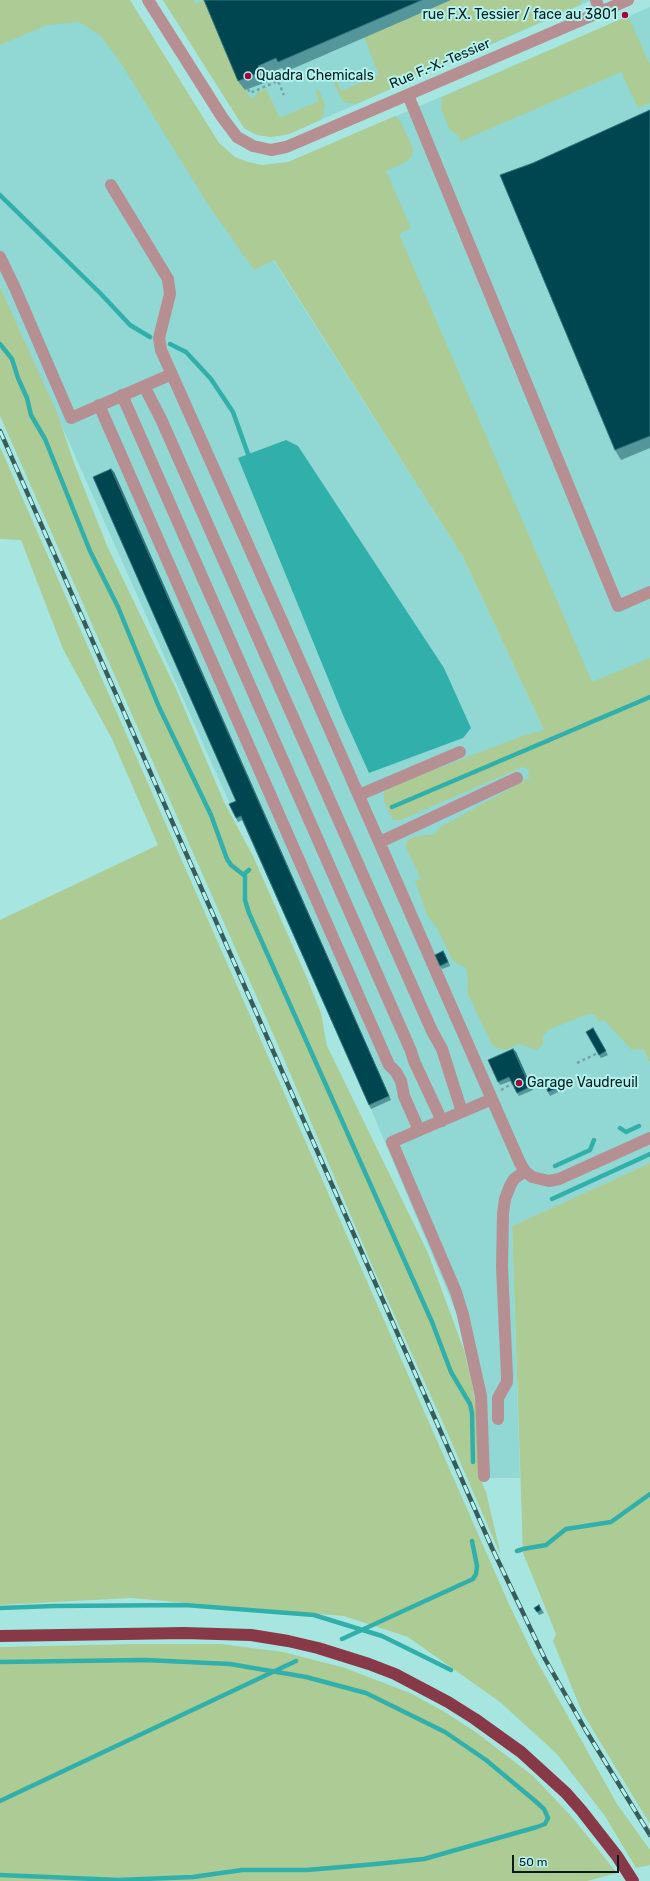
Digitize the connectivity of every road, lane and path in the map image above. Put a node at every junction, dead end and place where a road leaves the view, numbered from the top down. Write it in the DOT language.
graph roads {
  1 [pos="148,0"];
  2 [pos="596,0"];
  3 [pos="628,0"];
  4 [pos="600,12"];
  5 [pos="248,89"];
  6 [pos="284,95"];
  7 [pos="408,95"];
  8 [pos="112,186"];
  9 [pos="0,257"];
  10 [pos="172,374"];
  11 [pos="144,386"];
  12 [pos="122,396"];
  13 [pos="99,405"];
  14 [pos="650,592"];
  15 [pos="460,752"];
  16 [pos="517,778"];
  17 [pos="359,795"];
  18 [pos="380,842"];
  19 [pos="598,1053"];
  20 [pos="577,1063"];
  21 [pos="513,1084"];
  22 [pos="502,1089"];
  23 [pos="492,1100"];
  24 [pos="462,1112"];
  25 [pos="442,1121"];
  26 [pos="419,1130"];
  27 [pos="650,1138"];
  28 [pos="525,1171"];
  29 [pos="498,1419"];
  30 [pos="484,1476"];
  31 [pos="0,1636"];
  32 [pos="633,1881"];
  1 -- 7 [label="street, Rue F.-X.-Tessier"];
  2 -- 4 [label="street"];
  3 -- 4 [label="street, Rue F.-X.-Tessier"];
  4 -- 7 [label="street, Rue F.-X.-Tessier"];
  5 -- 6 [label="path"];
  7 -- 14 [label="street"];
  8 -- 10 [label="street"];
  9 -- 13 [label="street"];
  10 -- 11 [label="street"];
  10 -- 17 [label="street"];
  11 -- 12 [label="street"];
  11 -- 24 [label="street"];
  12 -- 13 [label="street"];
  12 -- 25 [label="street"];
  13 -- 26 [label="street"];
  15 -- 17 [label="street"];
  16 -- 18 [label="street"];
  17 -- 18 [label="street"];
  18 -- 23 [label="street"];
  19 -- 20 [label="path"];
  21 -- 22 [label="path"];
  23 -- 24 [label="street"];
  23 -- 28 [label="street"];
  24 -- 25 [label="street"];
  25 -- 26 [label="street"];
  26 -- 30 [label="street"];
  27 -- 28 [label="street"];
  28 -- 29 [label="street"];
  31 -- 32 [label="highway"];
}
